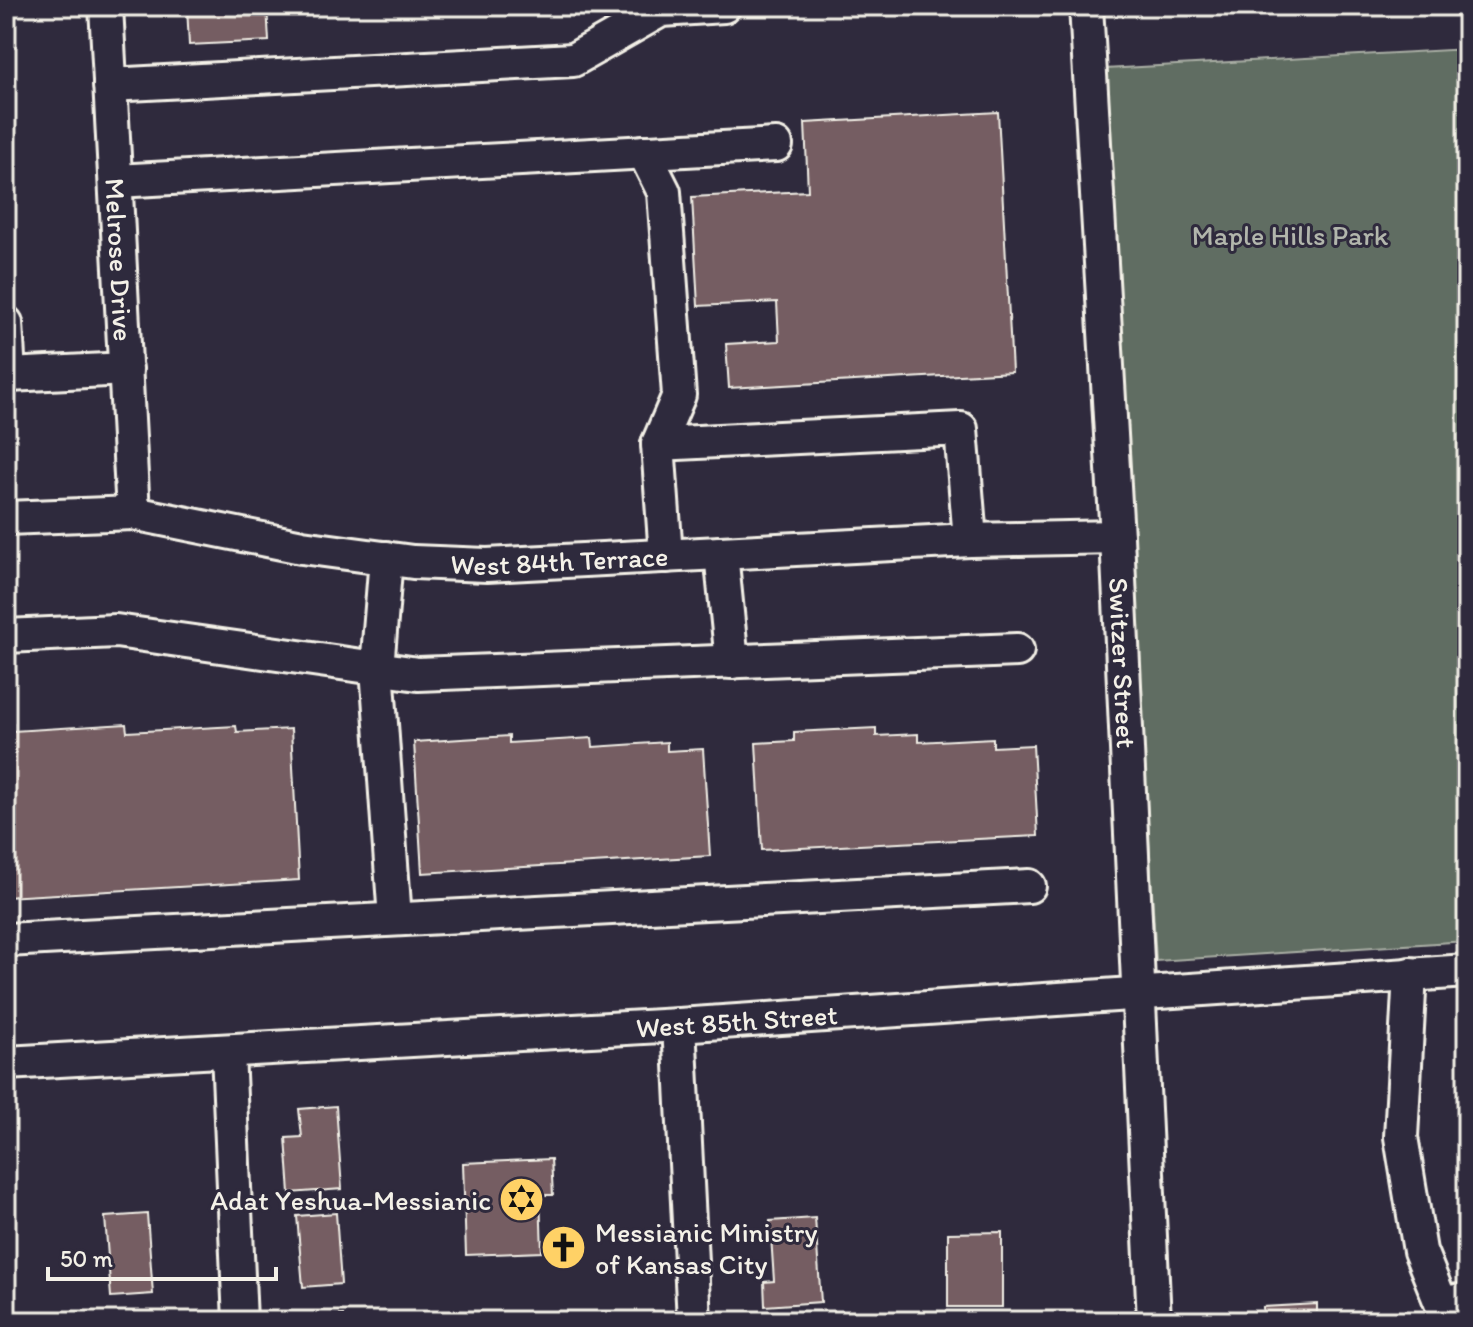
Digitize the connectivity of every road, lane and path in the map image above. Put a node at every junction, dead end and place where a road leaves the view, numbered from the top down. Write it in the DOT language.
graph roads {
  1 [pos="106,6"];
  2 [pos="724,6"];
  3 [pos="1086,6"];
  4 [pos="110,85"];
  5 [pos="776,145"];
  6 [pos="644,152"];
  7 [pos="116,181"];
  8 [pos="6,323"];
  9 [pos="126,369"];
  10 [pos="7,376"];
  11 [pos="658,444"];
  12 [pos="133,513"];
  13 [pos="6,518"];
  14 [pos="1117,537"];
  15 [pos="970,540"];
  16 [pos="721,553"];
  17 [pos="666,556"];
  18 [pos="386,558"];
  19 [pos="6,636"];
  20 [pos="1017,650"];
  21 [pos="732,662"];
  22 [pos="377,668"];
  23 [pos="1029,886"];
  24 [pos="395,919"];
  25 [pos="6,940"];
  26 [pos="1467,971"];
  27 [pos="1410,974"];
  28 [pos="1136,993"];
  29 [pos="679,1025"];
  30 [pos="228,1052"];
  31 [pos="6,1063"];
  32 [pos="1467,1300"];
  33 [pos="240,1321"];
  34 [pos="694,1321"];
  35 [pos="1154,1321"];
  1 -- 4 [label="street, Melrose Drive"];
  2 -- 4 [label="street"];
  3 -- 14 [label="street, Switzer Street"];
  4 -- 7 [label="street, Melrose Drive"];
  5 -- 6 [label="street"];
  6 -- 7 [label="street"];
  6 -- 11 [label="street"];
  7 -- 9 [label="street, Melrose Drive"];
  8 -- 10 [label="street"];
  9 -- 10 [label="street"];
  9 -- 12 [label="street, Melrose Drive"];
  11 -- 15 [label="street"];
  11 -- 17 [label="street"];
  12 -- 13 [label="street, West 84th Terrace"];
  12 -- 18 [label="street, West 84th Terrace"];
  14 -- 15 [label="street, West 84th Terrace"];
  14 -- 28 [label="street, Switzer Street"];
  15 -- 16 [label="street, West 84th Terrace"];
  16 -- 17 [label="street, West 84th Terrace"];
  16 -- 21 [label="street"];
  17 -- 18 [label="street, West 84th Terrace"];
  18 -- 22 [label="street"];
  19 -- 22 [label="street"];
  20 -- 21 [label="street"];
  21 -- 22 [label="street"];
  22 -- 24 [label="street"];
  23 -- 24 [label="street"];
  24 -- 25 [label="street"];
  26 -- 27 [label="street, West 85th Street"];
  27 -- 28 [label="street, West 85th Street"];
  27 -- 32 [label="street"];
  28 -- 29 [label="street, West 85th Street"];
  28 -- 35 [label="street, Switzer Street"];
  29 -- 30 [label="street, West 85th Street"];
  29 -- 34 [label="street"];
  30 -- 31 [label="street, West 85th Street"];
  30 -- 33 [label="street"];
}
